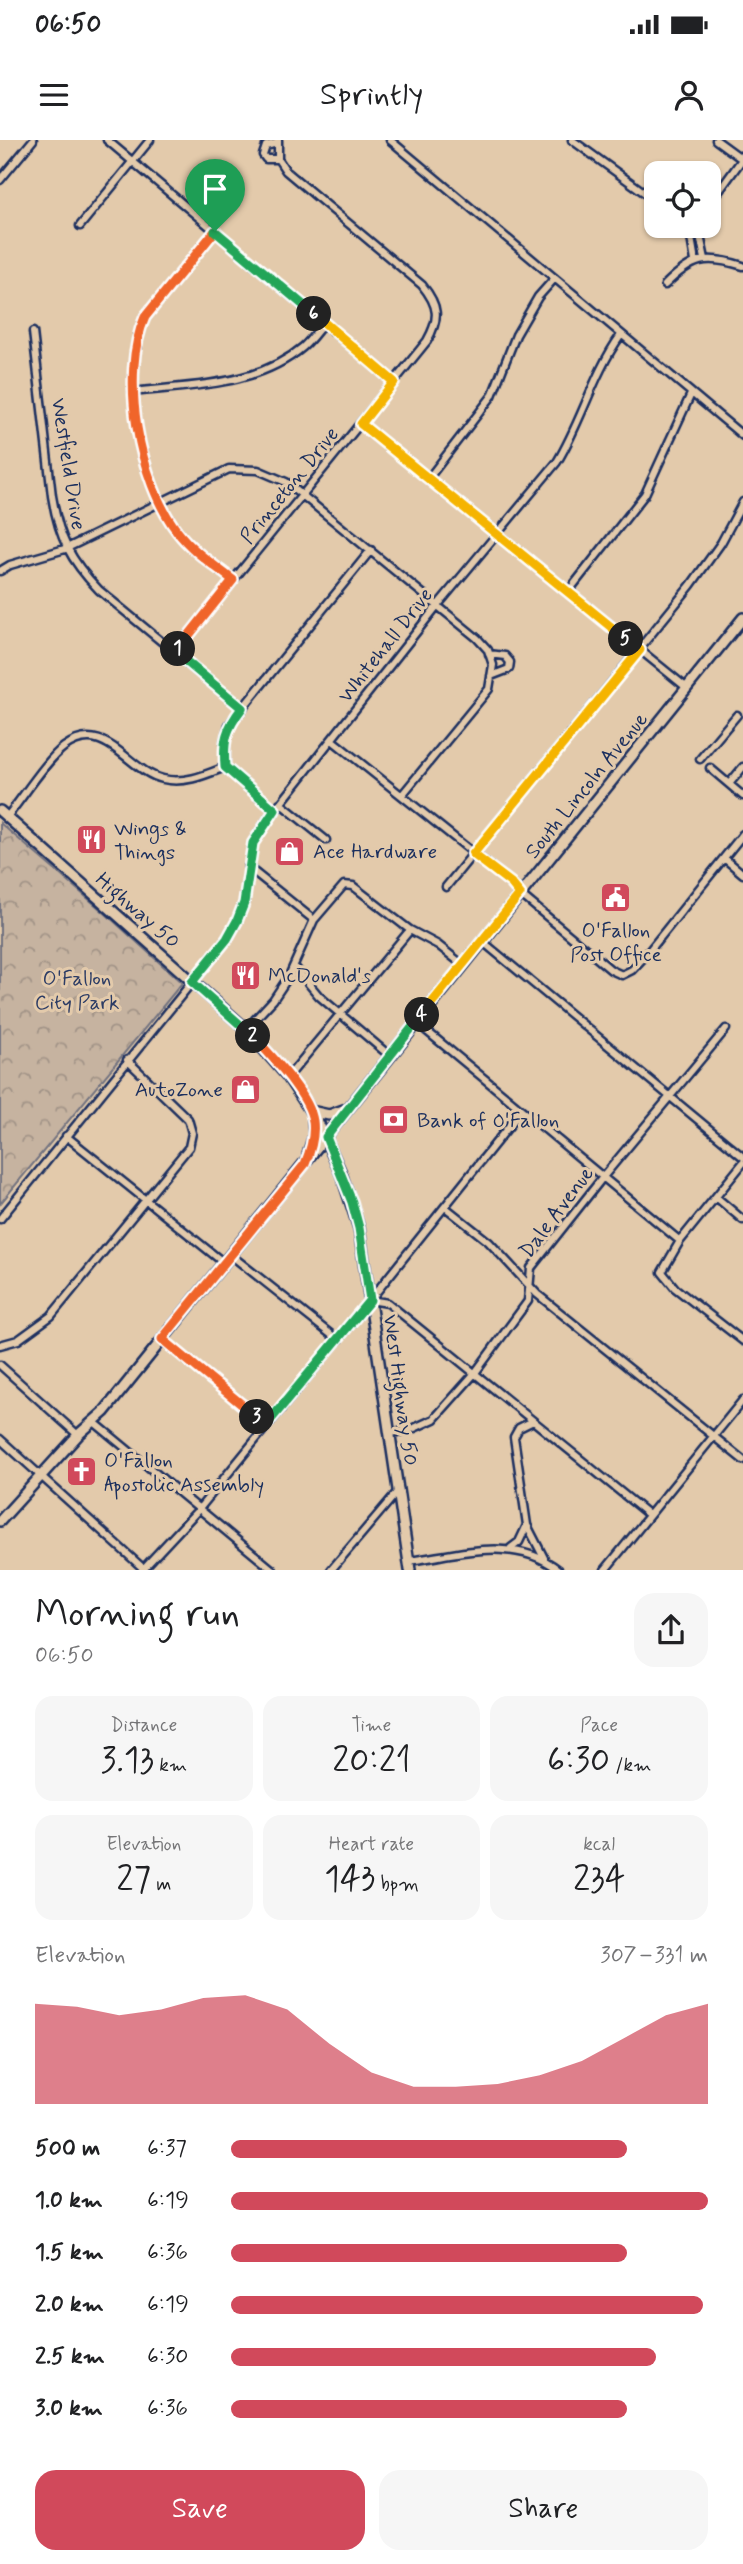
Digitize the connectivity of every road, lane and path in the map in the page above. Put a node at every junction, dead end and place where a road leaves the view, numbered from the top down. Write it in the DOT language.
graph roads {
  1 [pos="33,140"];
  2 [pos="107,140"];
  3 [pos="150,140"];
  4 [pos="390,140"];
  5 [pos="572,140"];
  6 [pos="716,140"];
  7 [pos="277,142"];
  8 [pos="743,158"];
  9 [pos="278,159"];
  10 [pos="132,161"];
  11 [pos="0,180"];
  12 [pos="721,188"];
  13 [pos="644,192"];
  14 [pos="80,226"];
  15 [pos="215,231"];
  16 [pos="691,238"];
  17 [pos="701,238"];
  18 [pos="705,259"];
  19 [pos="695,261"];
  20 [pos="743,266"];
  21 [pos="554,279"];
  22 [pos="665,285"];
  23 [pos="324,323"];
  24 [pos="33,332"];
  25 [pos="621,335"];
  26 [pos="394,382"];
  27 [pos="132,392"];
  28 [pos="691,394"];
  29 [pos="361,424"];
  30 [pos="743,436"];
  31 [pos="428,479"];
  32 [pos="304,495"];
  33 [pos="158,502"];
  34 [pos="743,502"];
  35 [pos="496,533"];
  36 [pos="65,549"];
  37 [pos="371,550"];
  38 [pos="0,571"];
  39 [pos="233,580"];
  40 [pos="569,592"];
  41 [pos="437,606"];
  42 [pos="743,620"];
  43 [pos="640,650"];
  44 [pos="175,652"];
  45 [pos="489,654"];
  46 [pos="491,676"];
  47 [pos="687,688"];
  48 [pos="242,708"];
  49 [pos="737,715"];
  50 [pos="332,740"];
  51 [pos="700,759"];
  52 [pos="225,767"];
  53 [pos="743,767"];
  54 [pos="710,768"];
  55 [pos="729,784"];
  56 [pos="402,795"];
  57 [pos="743,796"];
  58 [pos="278,807"];
  59 [pos="3,815"];
  60 [pos="743,834"];
  61 [pos="326,840"];
  62 [pos="473,854"];
  63 [pos="724,858"];
  64 [pos="248,867"];
  65 [pos="743,874"];
  66 [pos="446,887"];
  67 [pos="520,894"];
  68 [pos="314,920"];
  69 [pos="410,930"];
  70 [pos="482,941"];
  71 [pos="463,965"];
  72 [pos="294,966"];
  73 [pos="192,982"];
  74 [pos="341,1015"];
  75 [pos="416,1023"];
  76 [pos="726,1029"];
  77 [pos="246,1030"];
  78 [pos="390,1056"];
  79 [pos="127,1060"];
  80 [pos="288,1077"];
  81 [pos="671,1098"];
  82 [pos="349,1108"];
  83 [pos="522,1110"];
  84 [pos="311,1111"];
  85 [pos="66,1136"];
  86 [pos="326,1137"];
  87 [pos="743,1157"];
  88 [pos="743,1163"];
  89 [pos="305,1164"];
  90 [pos="603,1177"];
  91 [pos="716,1198"];
  92 [pos="146,1202"];
  93 [pos="445,1207"];
  94 [pos="0,1219"];
  95 [pos="743,1220"];
  96 [pos="680,1241"];
  97 [pos="232,1256"];
  98 [pos="224,1263"];
  99 [pos="530,1285"];
  100 [pos="370,1300"];
  101 [pos="162,1339"];
  102 [pos="338,1340"];
  103 [pos="743,1341"];
  104 [pos="0,1345"];
  105 [pos="0,1365"];
  106 [pos="475,1373"];
  107 [pos="743,1400"];
  108 [pos="533,1421"];
  109 [pos="94,1422"];
  110 [pos="267,1424"];
  111 [pos="390,1433"];
  112 [pos="78,1435"];
  113 [pos="714,1436"];
  114 [pos="0,1439"];
  115 [pos="743,1460"];
  116 [pos="41,1476"];
  117 [pos="398,1491"];
  118 [pos="199,1509"];
  119 [pos="649,1516"];
  120 [pos="0,1521"];
  121 [pos="527,1525"];
  122 [pos="511,1548"];
  123 [pos="544,1558"];
  124 [pos="410,1566"];
  125 [pos="144,1570"];
  126 [pos="273,1570"];
  127 [pos="331,1570"];
  128 [pos="559,1570"];
  129 [pos="605,1570"];
  1 -- 11 [label="street"];
  2 -- 10 [label="street"];
  3 -- 10 [label="street"];
  4 -- 21 [label="street"];
  5 -- 13 [label="street"];
  6 -- 8 [label="street"];
  7 -- 9 [label="street, Princeton Drive"];
  7 -- 9 [label="street, Princeton Drive"];
  8 -- 12 [label="street"];
  9 -- 26 [label="street, Princeton Drive"];
  10 -- 14 [label="street"];
  10 -- 15 [label="street"];
  15 -- 23 [label="street"];
  15 -- 27 [label="street"];
  16 -- 19 [label="street"];
  17 -- 18 [label="street"];
  18 -- 19 [label="street"];
  18 -- 20 [label="street"];
  19 -- 22 [label="street"];
  21 -- 25 [label="street"];
  21 -- 31 [label="street"];
  23 -- 26 [label="street"];
  23 -- 27 [label="street"];
  24 -- 36 [label="street, Westfield Drive"];
  25 -- 28 [label="street"];
  25 -- 35 [label="street, Whitehall Drive"];
  26 -- 29 [label="street, Princeton Drive"];
  27 -- 33 [label="street"];
  28 -- 30 [label="street"];
  28 -- 40 [label="street"];
  29 -- 31 [label="street"];
  29 -- 32 [label="street, Princeton Drive"];
  31 -- 35 [label="street"];
  32 -- 33 [label="street"];
  32 -- 37 [label="street"];
  32 -- 39 [label="street, Princeton Drive"];
  33 -- 36 [label="street"];
  33 -- 39 [label="street"];
  34 -- 43 [label="street"];
  35 -- 40 [label="street"];
  35 -- 41 [label="street, Whitehall Drive"];
  36 -- 38 [label="street"];
  36 -- 44 [label="street, Westfield Drive"];
  37 -- 41 [label="street"];
  37 -- 48 [label="street"];
  39 -- 44 [label="street, Princeton Drive"];
  40 -- 43 [label="street"];
  41 -- 45 [label="street"];
  41 -- 50 [label="street, Whitehall Drive"];
  42 -- 47 [label="main road, South Lincoln Avenue"];
  43 -- 47 [label="street"];
  43 -- 62 [label="street"];
  44 -- 48 [label="street, Westfield Drive"];
  45 -- 46 [label="street"];
  45 -- 46 [label="street"];
  46 -- 56 [label="street"];
  47 -- 67 [label="main road, South Lincoln Avenue"];
  48 -- 52 [label="street"];
  49 -- 51 [label="street"];
  50 -- 56 [label="street"];
  50 -- 58 [label="street, Whitehall Drive"];
  52 -- 58 [label="street"];
  52 -- 59 [label="street"];
  53 -- 55 [label="street"];
  54 -- 55 [label="street"];
  55 -- 57 [label="street"];
  56 -- 62 [label="street"];
  58 -- 61 [label="street"];
  58 -- 64 [label="street, Whitehall Drive"];
  59 -- 73 [label="main road, Highway 50"];
  60 -- 63 [label="street"];
  62 -- 66 [label="street"];
  62 -- 67 [label="street"];
  63 -- 65 [label="street"];
  63 -- 67 [label="street"];
  64 -- 68 [label="street"];
  64 -- 73 [label="street, Whitehall Drive"];
  67 -- 70 [label="main road, South Lincoln Avenue"];
  68 -- 69 [label="street"];
  68 -- 72 [label="street"];
  69 -- 71 [label="street"];
  69 -- 74 [label="street"];
  70 -- 71 [label="main road, South Lincoln Avenue"];
  70 -- 81 [label="street"];
  71 -- 75 [label="main road, South Lincoln Avenue"];
  72 -- 74 [label="street"];
  72 -- 77 [label="street"];
  73 -- 77 [label="main road, Highway 50"];
  73 -- 79 [label="street, Whitehall Drive"];
  74 -- 78 [label="street"];
  74 -- 80 [label="street"];
  75 -- 78 [label="main road, South Lincoln Avenue"];
  75 -- 83 [label="street"];
  76 -- 81 [label="street, Dale Avenue"];
  77 -- 80 [label="main road, Highway 50"];
  78 -- 82 [label="main road, South Lincoln Avenue"];
  79 -- 85 [label="street, Whitehall Drive"];
  79 -- 92 [label="street"];
  80 -- 84 [label="main road, Highway 50"];
  81 -- 87 [label="street"];
  81 -- 90 [label="street, Dale Avenue"];
  82 -- 84 [label="main road"];
  82 -- 86 [label="main road, South Lincoln Avenue"];
  83 -- 90 [label="street"];
  83 -- 93 [label="street"];
  84 -- 86 [label="main road, Highway 50"];
  84 -- 89 [label="main road"];
  85 -- 92 [label="street"];
  85 -- 94 [label="street, Whitehall Drive"];
  86 -- 89 [label="main road, South Lincoln Avenue"];
  86 -- 100 [label="main road, West Highway 50"];
  88 -- 91 [label="street"];
  89 -- 97 [label="main road, South Lincoln Avenue"];
  90 -- 96 [label="street"];
  90 -- 99 [label="street, Dale Avenue"];
  91 -- 95 [label="street"];
  91 -- 96 [label="street"];
  92 -- 98 [label="street"];
  92 -- 104 [label="street"];
  93 -- 99 [label="street"];
  93 -- 100 [label="street"];
  96 -- 103 [label="street"];
  97 -- 98 [label="main road, South Lincoln Avenue"];
  97 -- 102 [label="street"];
  98 -- 101 [label="main road, South Lincoln Avenue"];
  99 -- 106 [label="street, Dale Avenue"];
  99 -- 113 [label="street"];
  100 -- 102 [label="street"];
  100 -- 106 [label="street"];
  100 -- 111 [label="main road, West Highway 50"];
  101 -- 109 [label="main road, South Lincoln Avenue"];
  101 -- 110 [label="street"];
  102 -- 110 [label="street"];
  105 -- 112 [label="street"];
  106 -- 108 [label="street"];
  106 -- 111 [label="street, Dale Avenue"];
  107 -- 113 [label="street"];
  108 -- 119 [label="street"];
  108 -- 121 [label="street"];
  109 -- 112 [label="main road, South Lincoln Avenue"];
  109 -- 118 [label="street"];
  110 -- 118 [label="street"];
  111 -- 117 [label="main road, West Highway 50"];
  112 -- 116 [label="main road, South Lincoln Avenue"];
  113 -- 115 [label="street"];
  113 -- 119 [label="street"];
  114 -- 116 [label="street"];
  116 -- 120 [label="main road, South Lincoln Avenue"];
  116 -- 125 [label="street"];
  117 -- 124 [label="main road, West Highway 50"];
  117 -- 127 [label="street"];
  118 -- 125 [label="street"];
  118 -- 126 [label="street"];
  119 -- 129 [label="street"];
  121 -- 122 [label="street"];
  121 -- 123 [label="street"];
  122 -- 123 [label="street"];
  122 -- 124 [label="street"];
  123 -- 128 [label="street"];
}
